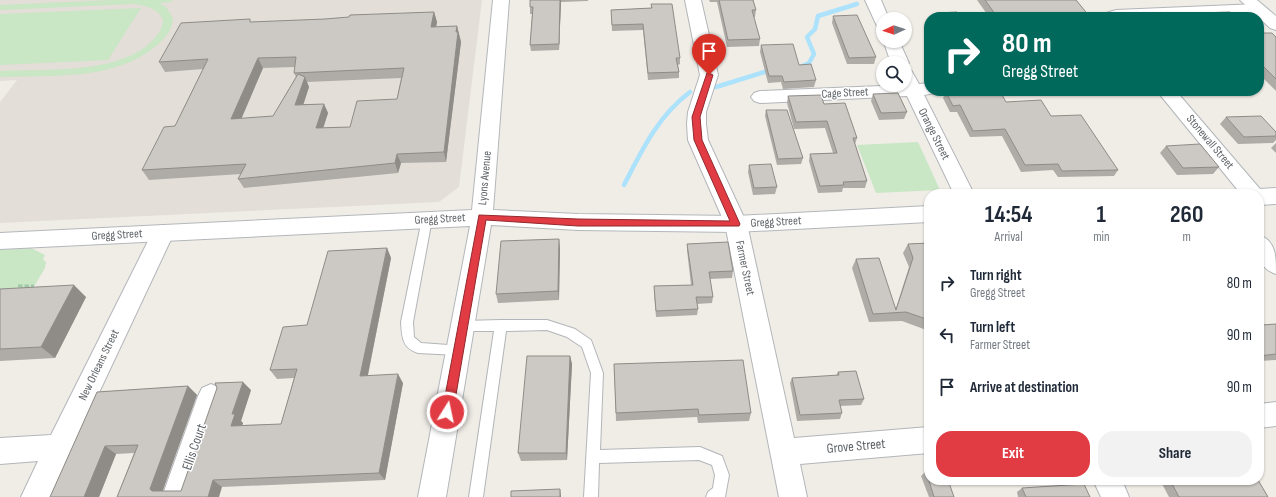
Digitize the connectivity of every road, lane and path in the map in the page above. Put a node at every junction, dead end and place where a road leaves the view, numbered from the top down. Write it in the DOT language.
graph roads {
  1 [pos="501,0"];
  2 [pos="693,0"];
  3 [pos="873,0"];
  4 [pos="1253,5"];
  5 [pos="878,12"];
  6 [pos="1157,12"];
  7 [pos="1261,12"];
  8 [pos="1264,15"];
  9 [pos="1276,25"];
  10 [pos="915,84"];
  11 [pos="1170,96"];
  12 [pos="760,97"];
  13 [pos="962,189"];
  14 [pos="1249,189"];
  15 [pos="1276,196"];
  16 [pos="1264,197"];
  17 [pos="924,214"];
  18 [pos="482,217"];
  19 [pos="427,219"];
  20 [pos="736,224"];
  21 [pos="163,233"];
  22 [pos="0,241"];
  23 [pos="1264,249"];
  24 [pos="1276,265"];
  25 [pos="18,286"];
  26 [pos="34,286"];
  27 [pos="501,325"];
  28 [pos="460,338"];
  29 [pos="211,396"];
  30 [pos="1276,414"];
  31 [pos="1264,415"];
  32 [pos="924,440"];
  33 [pos="59,447"];
  34 [pos="0,451"];
  35 [pos="783,452"];
  36 [pos="593,457"];
  37 [pos="1110,485"];
  38 [pos="35,497"];
  39 [pos="176,497"];
  40 [pos="432,497"];
  41 [pos="476,497"];
  42 [pos="591,497"];
  43 [pos="713,497"];
  44 [pos="793,497"];
  45 [pos="1116,497"];
  1 -- 18 [label="street, Lyons Avenue"];
  2 -- 20 [label="street, Farmer Street"];
  3 -- 5 [label="street"];
  4 -- 6 [label="street"];
  4 -- 7 [label="street"];
  8 -- 9 [label="street"];
  10 -- 12 [label="street, Cage Street"];
  10 -- 13 [label="street, Orange Street"];
  11 -- 14 [label="street, Stonewall Street"];
  15 -- 16 [label="street"];
  17 -- 20 [label="street, Gregg Street"];
  18 -- 19 [label="street, Gregg Street"];
  18 -- 20 [label="street, Gregg Street"];
  18 -- 28 [label="street, Lyons Avenue"];
  19 -- 21 [label="street, Gregg Street"];
  19 -- 28 [label="lane"];
  20 -- 35 [label="street, Farmer Street"];
  21 -- 22 [label="street, Gregg Street"];
  21 -- 33 [label="street, New Orleans Street"];
  23 -- 24 [label="street"];
  25 -- 26 [label="path"];
  27 -- 28 [label="lane"];
  27 -- 36 [label="lane"];
  27 -- 41 [label="lane"];
  28 -- 40 [label="street, Lyons Avenue"];
  29 -- 39 [label="street, Ellis Court"];
  30 -- 31 [label="street"];
  32 -- 35 [label="street, Grove Street"];
  33 -- 34 [label="street"];
  33 -- 38 [label="street, New Orleans Street"];
  35 -- 44 [label="street, Farmer Street"];
  36 -- 42 [label="lane"];
  36 -- 43 [label="lane"];
  37 -- 45 [label="street"];
}
